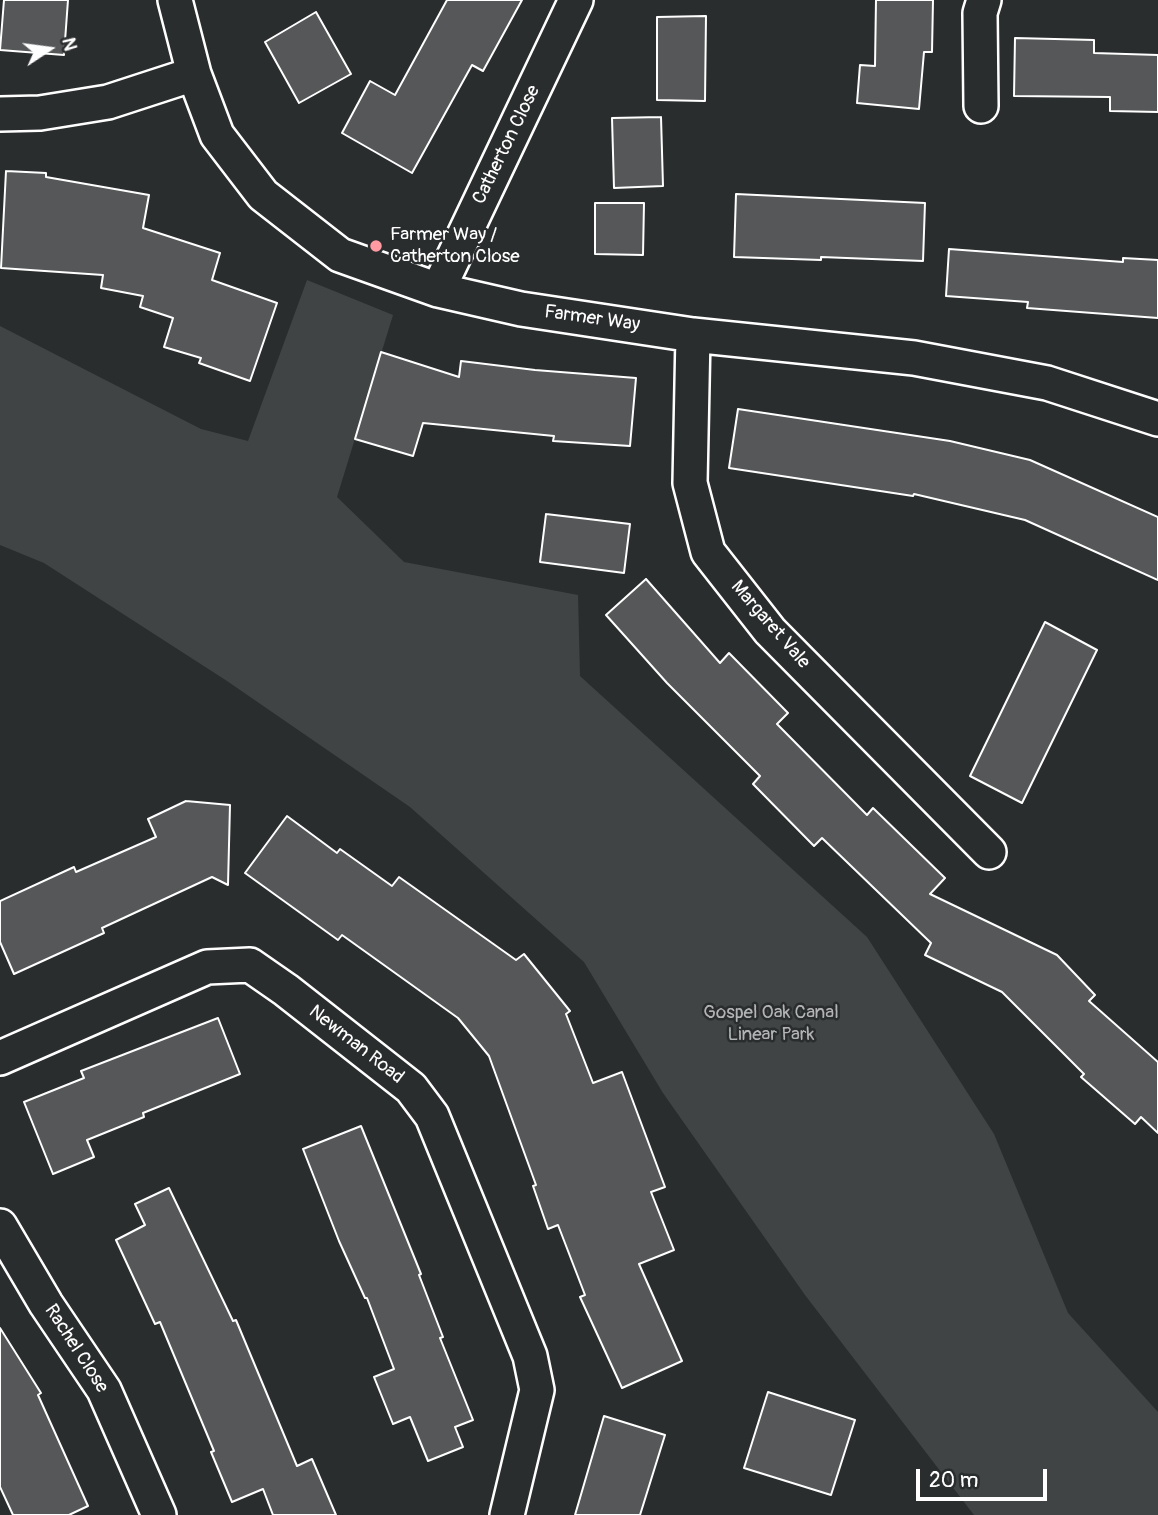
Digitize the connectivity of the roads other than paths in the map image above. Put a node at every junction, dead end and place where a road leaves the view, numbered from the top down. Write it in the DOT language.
graph roads {
  1 [pos="175,0"];
  2 [pos="576,0"];
  3 [pos="984,0"];
  4 [pos="194,74"];
  5 [pos="981,106"];
  6 [pos="0,114"];
  7 [pos="438,290"];
  8 [pos="693,335"];
  9 [pos="1158,419"];
  10 [pos="989,852"];
  11 [pos="0,1058"];
  12 [pos="0,1226"];
  13 [pos="159,1515"];
  14 [pos="507,1515"];
  1 -- 4 [label="street, Farmer Way"];
  2 -- 7 [label="street, Catherton Close"];
  3 -- 5 [label="street"];
  4 -- 6 [label="street"];
  4 -- 7 [label="street, Farmer Way"];
  7 -- 8 [label="street, Farmer Way"];
  8 -- 9 [label="street, Farmer Way"];
  8 -- 10 [label="street, Margaret Vale"];
  11 -- 14 [label="street, Newman Road"];
  12 -- 13 [label="street, Rachel Close"];
}
